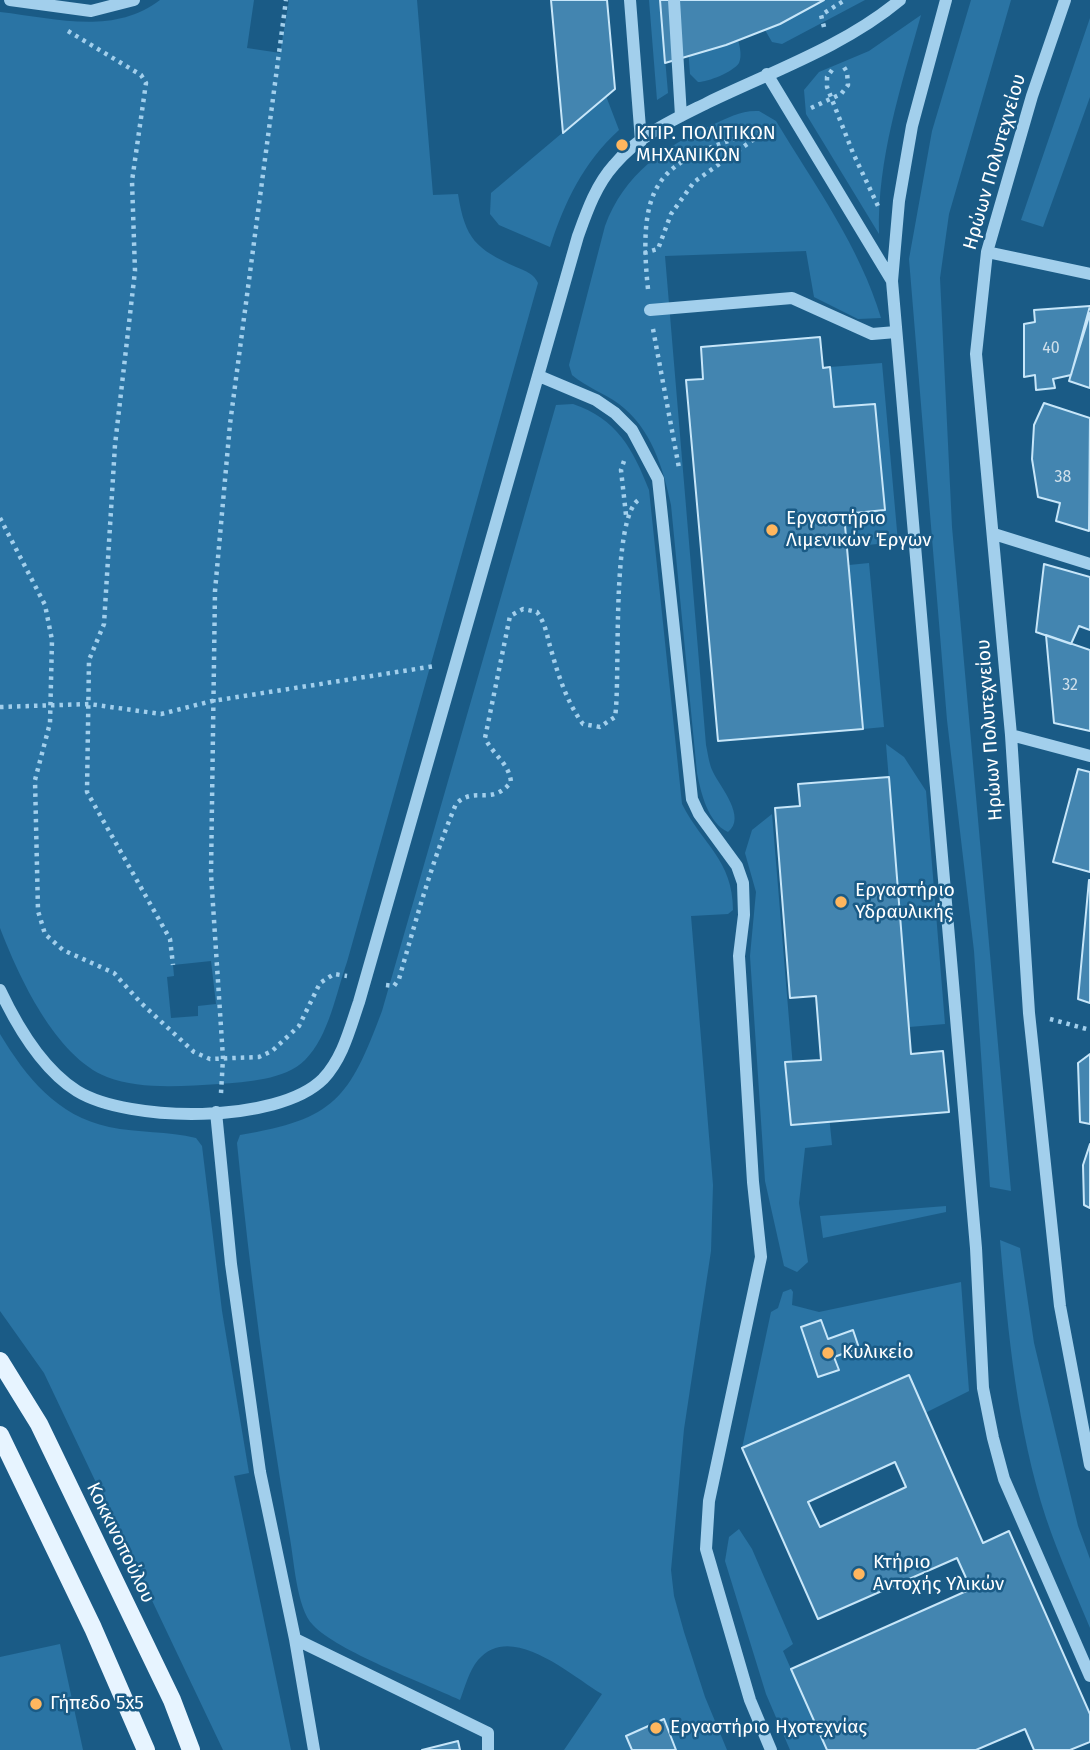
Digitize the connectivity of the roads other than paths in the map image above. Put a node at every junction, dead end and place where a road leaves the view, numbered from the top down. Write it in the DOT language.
graph roads {
  1 [pos="10,0"];
  2 [pos="134,0"];
  3 [pos="629,0"];
  4 [pos="674,0"];
  5 [pos="900,0"];
  6 [pos="946,0"];
  7 [pos="1065,0"];
  8 [pos="767,74"];
  9 [pos="681,116"];
  10 [pos="640,141"];
  11 [pos="987,252"];
  12 [pos="1090,274"];
  13 [pos="892,281"];
  14 [pos="650,310"];
  15 [pos="896,332"];
  16 [pos="539,376"];
  17 [pos="994,534"];
  18 [pos="1090,564"];
  19 [pos="1011,735"];
  20 [pos="1090,756"];
  21 [pos="0,990"];
  22 [pos="216,1112"];
  23 [pos="0,1361"];
  24 [pos="0,1435"];
  25 [pos="1090,1465"];
  26 [pos="295,1639"];
  27 [pos="1090,1676"];
  28 [pos="146,1750"];
  29 [pos="191,1750"];
  30 [pos="314,1750"];
  31 [pos="488,1750"];
  32 [pos="772,1750"];
  1 -- 2 [label="street"];
  3 -- 10 [label="street"];
  4 -- 9 [label="street"];
  5 -- 8 [label="street"];
  6 -- 13 [label="street"];
  7 -- 11 [label="street, Ηρώων Πολυτεχνείου"];
  8 -- 9 [label="street"];
  8 -- 13 [label="street"];
  9 -- 10 [label="street"];
  10 -- 16 [label="street"];
  11 -- 12 [label="street"];
  11 -- 17 [label="street, Ηρώων Πολυτεχνείου"];
  13 -- 15 [label="street"];
  14 -- 15 [label="street"];
  15 -- 27 [label="street"];
  16 -- 22 [label="street"];
  16 -- 32 [label="street"];
  17 -- 18 [label="street"];
  17 -- 19 [label="street, Ηρώων Πολυτεχνείου"];
  19 -- 20 [label="street"];
  19 -- 25 [label="street, Ηρώων Πολυτεχνείου"];
  21 -- 22 [label="street"];
  22 -- 26 [label="street"];
  23 -- 29 [label="main road, Κοκκινοπούλου"];
  24 -- 28 [label="main road"];
  26 -- 30 [label="street"];
  26 -- 31 [label="street"];
}
